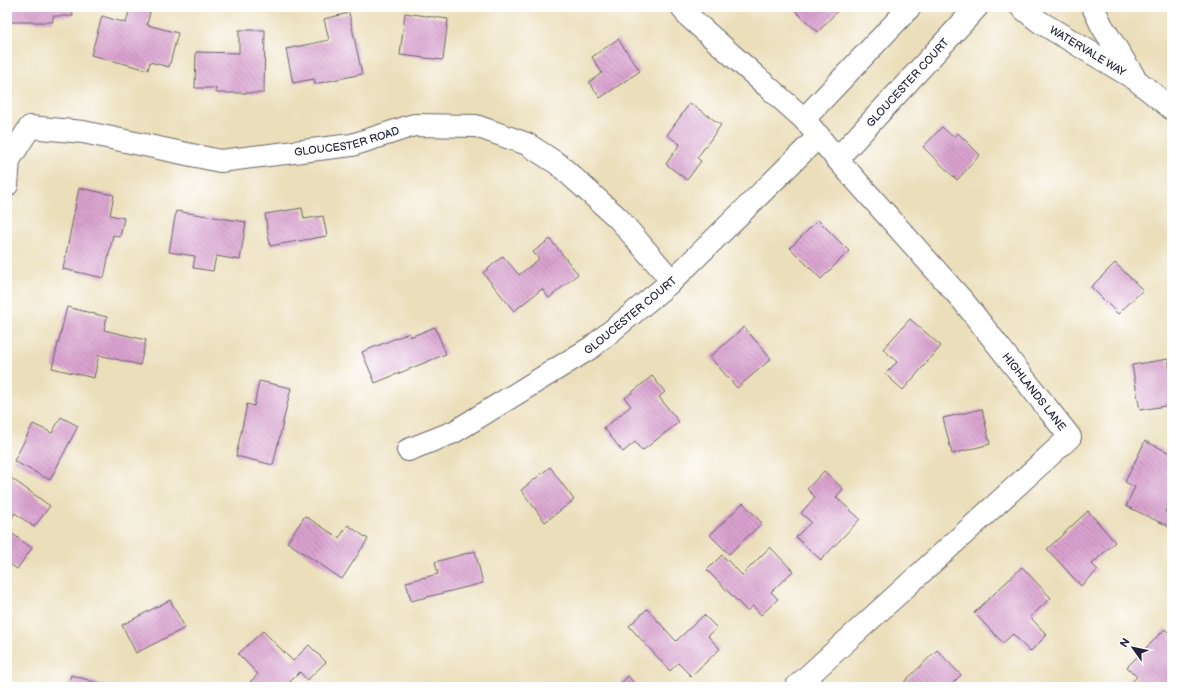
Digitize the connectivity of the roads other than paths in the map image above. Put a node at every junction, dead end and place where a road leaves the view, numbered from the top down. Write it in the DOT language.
graph roads {
  1 [pos="682,7"];
  2 [pos="910,7"];
  3 [pos="978,7"];
  4 [pos="1021,7"];
  5 [pos="1093,7"];
  6 [pos="1135,79"];
  7 [pos="1172,109"];
  8 [pos="804,119"];
  9 [pos="819,136"];
  10 [pos="837,159"];
  11 [pos="7,185"];
  12 [pos="672,281"];
  13 [pos="408,450"];
  14 [pos="796,687"];
  1 -- 8 [label="street, HIGHLANDS LANE"];
  2 -- 8 [label="street"];
  3 -- 10 [label="street, GLOUCESTER COURT"];
  4 -- 6 [label="street, WATERVALE WAY"];
  5 -- 6 [label="street, WATERVALE WAY"];
  6 -- 7 [label="street, WATERVALE WAY"];
  8 -- 9 [label="street, HIGHLANDS LANE"];
  9 -- 10 [label="street, HIGHLANDS LANE"];
  9 -- 12 [label="street, GLOUCESTER COURT"];
  10 -- 14 [label="street, HIGHLANDS LANE"];
  11 -- 12 [label="street, GLOUCESTER ROAD"];
  12 -- 13 [label="street, GLOUCESTER COURT"];
}
